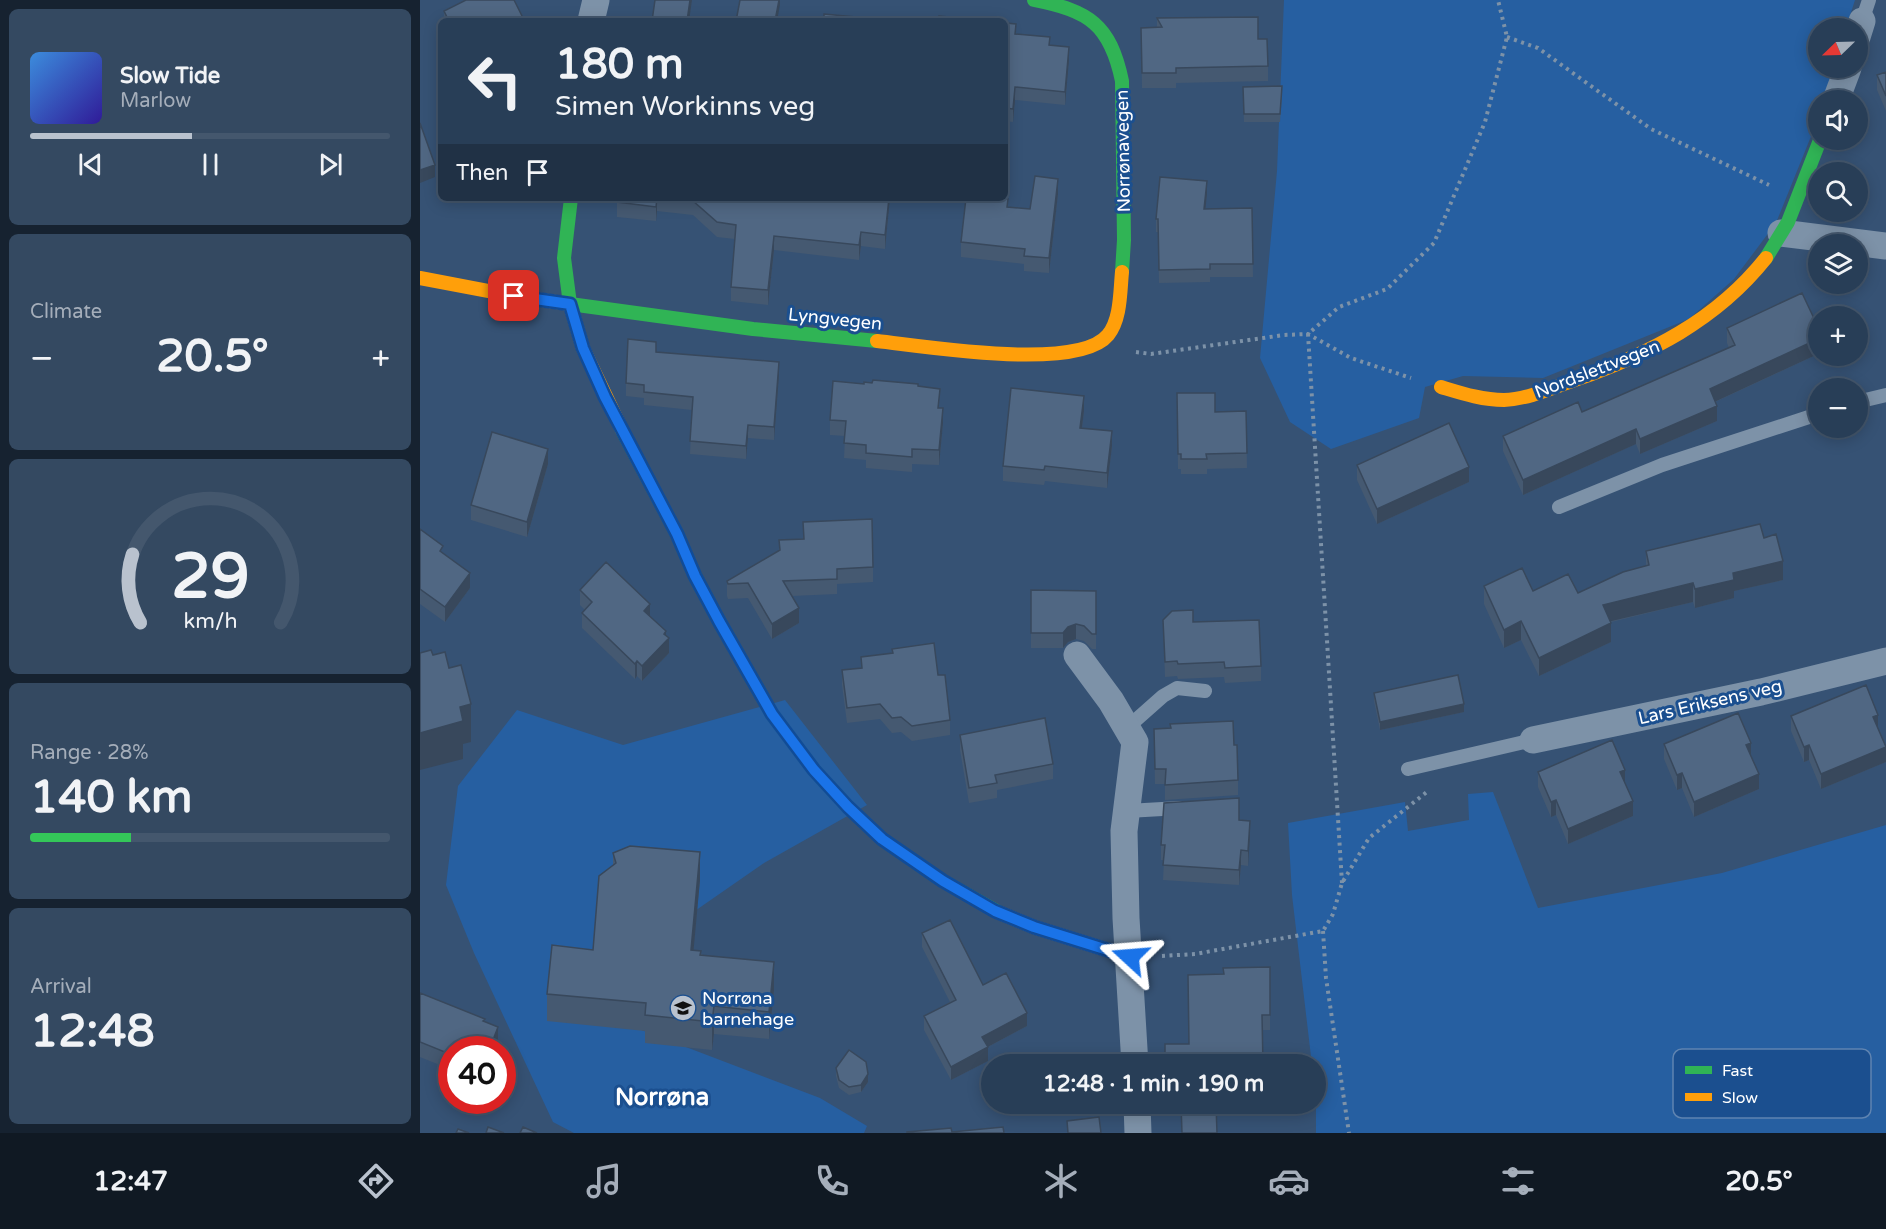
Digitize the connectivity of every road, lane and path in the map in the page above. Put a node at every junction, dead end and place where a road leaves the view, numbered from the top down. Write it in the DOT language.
graph roads {
  1 [pos="596,0"];
  2 [pos="1034,0"];
  3 [pos="1498,0"];
  4 [pos="592,18"];
  5 [pos="1507,37"];
  6 [pos="1817,150"];
  7 [pos="1797,199"];
  8 [pos="571,201"];
  9 [pos="1781,233"];
  10 [pos="1886,246"];
  11 [pos="420,278"];
  12 [pos="570,304"];
  13 [pos="1308,334"];
  14 [pos="1096,345"];
  15 [pos="1441,387"];
  16 [pos="1886,395"];
  17 [pos="1868,399"];
  18 [pos="1808,417"];
  19 [pos="1558,507"];
  20 [pos="1077,655"];
  21 [pos="1886,661"];
  22 [pos="1205,691"];
  23 [pos="1128,727"];
  24 [pos="1533,740"];
  25 [pos="1408,769"];
  26 [pos="1430,789"];
  27 [pos="1196,807"];
  28 [pos="1127,811"];
  29 [pos="1342,883"];
  30 [pos="1323,931"];
  31 [pos="1130,957"];
  32 [pos="1134,1054"];
  33 [pos="1137,1114"];
  34 [pos="1138,1133"];
  35 [pos="1349,1133"];
  1 -- 4 [label="street"];
  2 -- 14 [label="street, Norrønavegen"];
  3 -- 5 [label="path"];
  5 -- 7 [label="path"];
  5 -- 13 [label="path"];
  6 -- 7 [label="street, Nordslettvegen"];
  7 -- 9 [label="street, Nordslettvegen"];
  8 -- 12 [label="street"];
  9 -- 10 [label="street"];
  9 -- 15 [label="street, Nordslettvegen"];
  11 -- 12 [label="street, Lyngvegen"];
  12 -- 14 [label="street, Lyngvegen"];
  12 -- 31 [label="street"];
  13 -- 14 [label="path"];
  13 -- 15 [label="path"];
  13 -- 29 [label="path"];
  16 -- 17 [label="lane"];
  18 -- 19 [label="lane"];
  20 -- 23 [label="street"];
  21 -- 24 [label="street, Lars Eriksens veg"];
  22 -- 23 [label="lane"];
  23 -- 28 [label="street"];
  24 -- 25 [label="lane"];
  26 -- 29 [label="path"];
  27 -- 28 [label="lane"];
  28 -- 31 [label="street"];
  29 -- 30 [label="path"];
  30 -- 31 [label="path"];
  30 -- 35 [label="path"];
  31 -- 32 [label="street"];
  33 -- 34 [label="street"];
}
